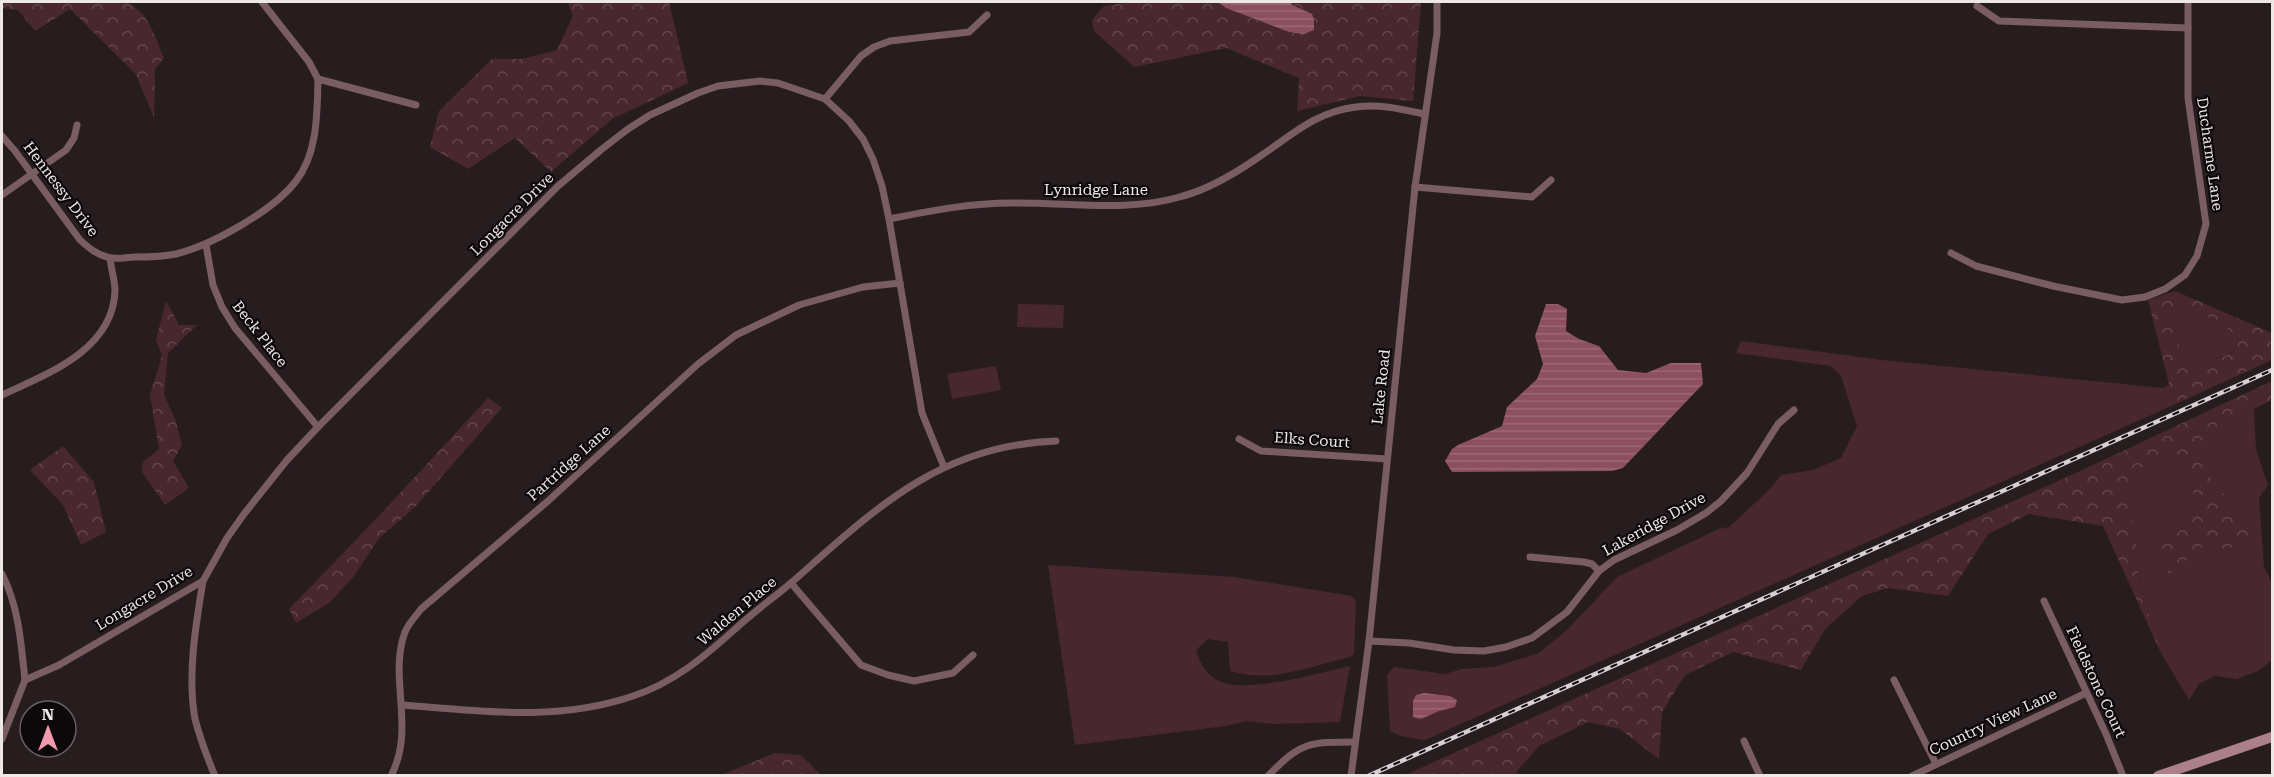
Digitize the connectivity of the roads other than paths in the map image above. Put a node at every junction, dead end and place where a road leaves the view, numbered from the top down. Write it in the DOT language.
graph roads {
  1 [pos="262,2"];
  2 [pos="1437,2"];
  3 [pos="2188,2"];
  4 [pos="1977,6"];
  5 [pos="987,15"];
  6 [pos="2188,27"];
  7 [pos="318,79"];
  8 [pos="825,99"];
  9 [pos="416,105"];
  10 [pos="1424,114"];
  11 [pos="76,125"];
  12 [pos="2,136"];
  13 [pos="32,175"];
  14 [pos="1551,180"];
  15 [pos="1415,187"];
  16 [pos="2,195"];
  17 [pos="889,219"];
  18 [pos="206,244"];
  19 [pos="1951,253"];
  20 [pos="110,258"];
  21 [pos="900,283"];
  22 [pos="2,395"];
  23 [pos="1794,410"];
  24 [pos="318,427"];
  25 [pos="1239,439"];
  26 [pos="1056,441"];
  27 [pos="1387,459"];
  28 [pos="944,467"];
  29 [pos="1530,557"];
  30 [pos="1599,571"];
  31 [pos="2,574"];
  32 [pos="203,580"];
  33 [pos="791,583"];
  34 [pos="2044,601"];
  35 [pos="1369,641"];
  36 [pos="973,655"];
  37 [pos="25,680"];
  38 [pos="1894,680"];
  39 [pos="2086,693"];
  40 [pos="403,705"];
  41 [pos="2272,737"];
  42 [pos="2,739"];
  43 [pos="1744,741"];
  44 [pos="1355,742"];
  45 [pos="1936,764"];
  46 [pos="215,776"];
  47 [pos="391,776"];
  48 [pos="1268,776"];
  49 [pos="1351,776"];
  50 [pos="1761,776"];
  51 [pos="1912,776"];
  52 [pos="2123,776"];
  53 [pos="2158,776"];
  1 -- 7 [label="street"];
  2 -- 10 [label="street, Lake Road"];
  3 -- 6 [label="street, Ducharme Lane"];
  4 -- 6 [label="street"];
  5 -- 8 [label="street"];
  6 -- 19 [label="street, Ducharme Lane"];
  7 -- 9 [label="street"];
  7 -- 18 [label="street"];
  8 -- 17 [label="street, Longacre Drive"];
  8 -- 24 [label="street, Longacre Drive"];
  10 -- 15 [label="street, Lake Road"];
  10 -- 17 [label="street, Lynridge Lane"];
  11 -- 13 [label="street"];
  12 -- 13 [label="street, Hennessy Drive"];
  13 -- 16 [label="street"];
  13 -- 20 [label="street, Hennessy Drive"];
  14 -- 15 [label="street"];
  15 -- 27 [label="street, Lake Road"];
  17 -- 21 [label="street, Longacre Drive"];
  18 -- 20 [label="street"];
  18 -- 24 [label="street, Beck Place"];
  20 -- 22 [label="street"];
  21 -- 28 [label="street, Longacre Drive"];
  21 -- 40 [label="street, Partridge Lane"];
  23 -- 30 [label="street, Lakeridge Drive"];
  24 -- 32 [label="street, Longacre Drive"];
  25 -- 27 [label="street, Elks Court"];
  26 -- 28 [label="street, Walden Place"];
  27 -- 35 [label="street, Lake Road"];
  28 -- 33 [label="street, Walden Place"];
  29 -- 30 [label="street"];
  30 -- 35 [label="street, Lakeridge Drive"];
  31 -- 37 [label="street"];
  32 -- 37 [label="street, Longacre Drive"];
  32 -- 46 [label="street"];
  33 -- 36 [label="street"];
  33 -- 40 [label="street, Walden Place"];
  34 -- 39 [label="street, Fieldstone Court"];
  35 -- 44 [label="street, Lake Road"];
  37 -- 42 [label="street"];
  38 -- 45 [label="street"];
  39 -- 45 [label="street, Country View Lane"];
  39 -- 52 [label="street, Fieldstone Court"];
  40 -- 47 [label="street, Partridge Lane"];
  41 -- 53 [label="main road"];
  43 -- 50 [label="street"];
  44 -- 48 [label="street"];
  44 -- 49 [label="street, Lake Road"];
  45 -- 51 [label="street, Country View Lane"];
}
